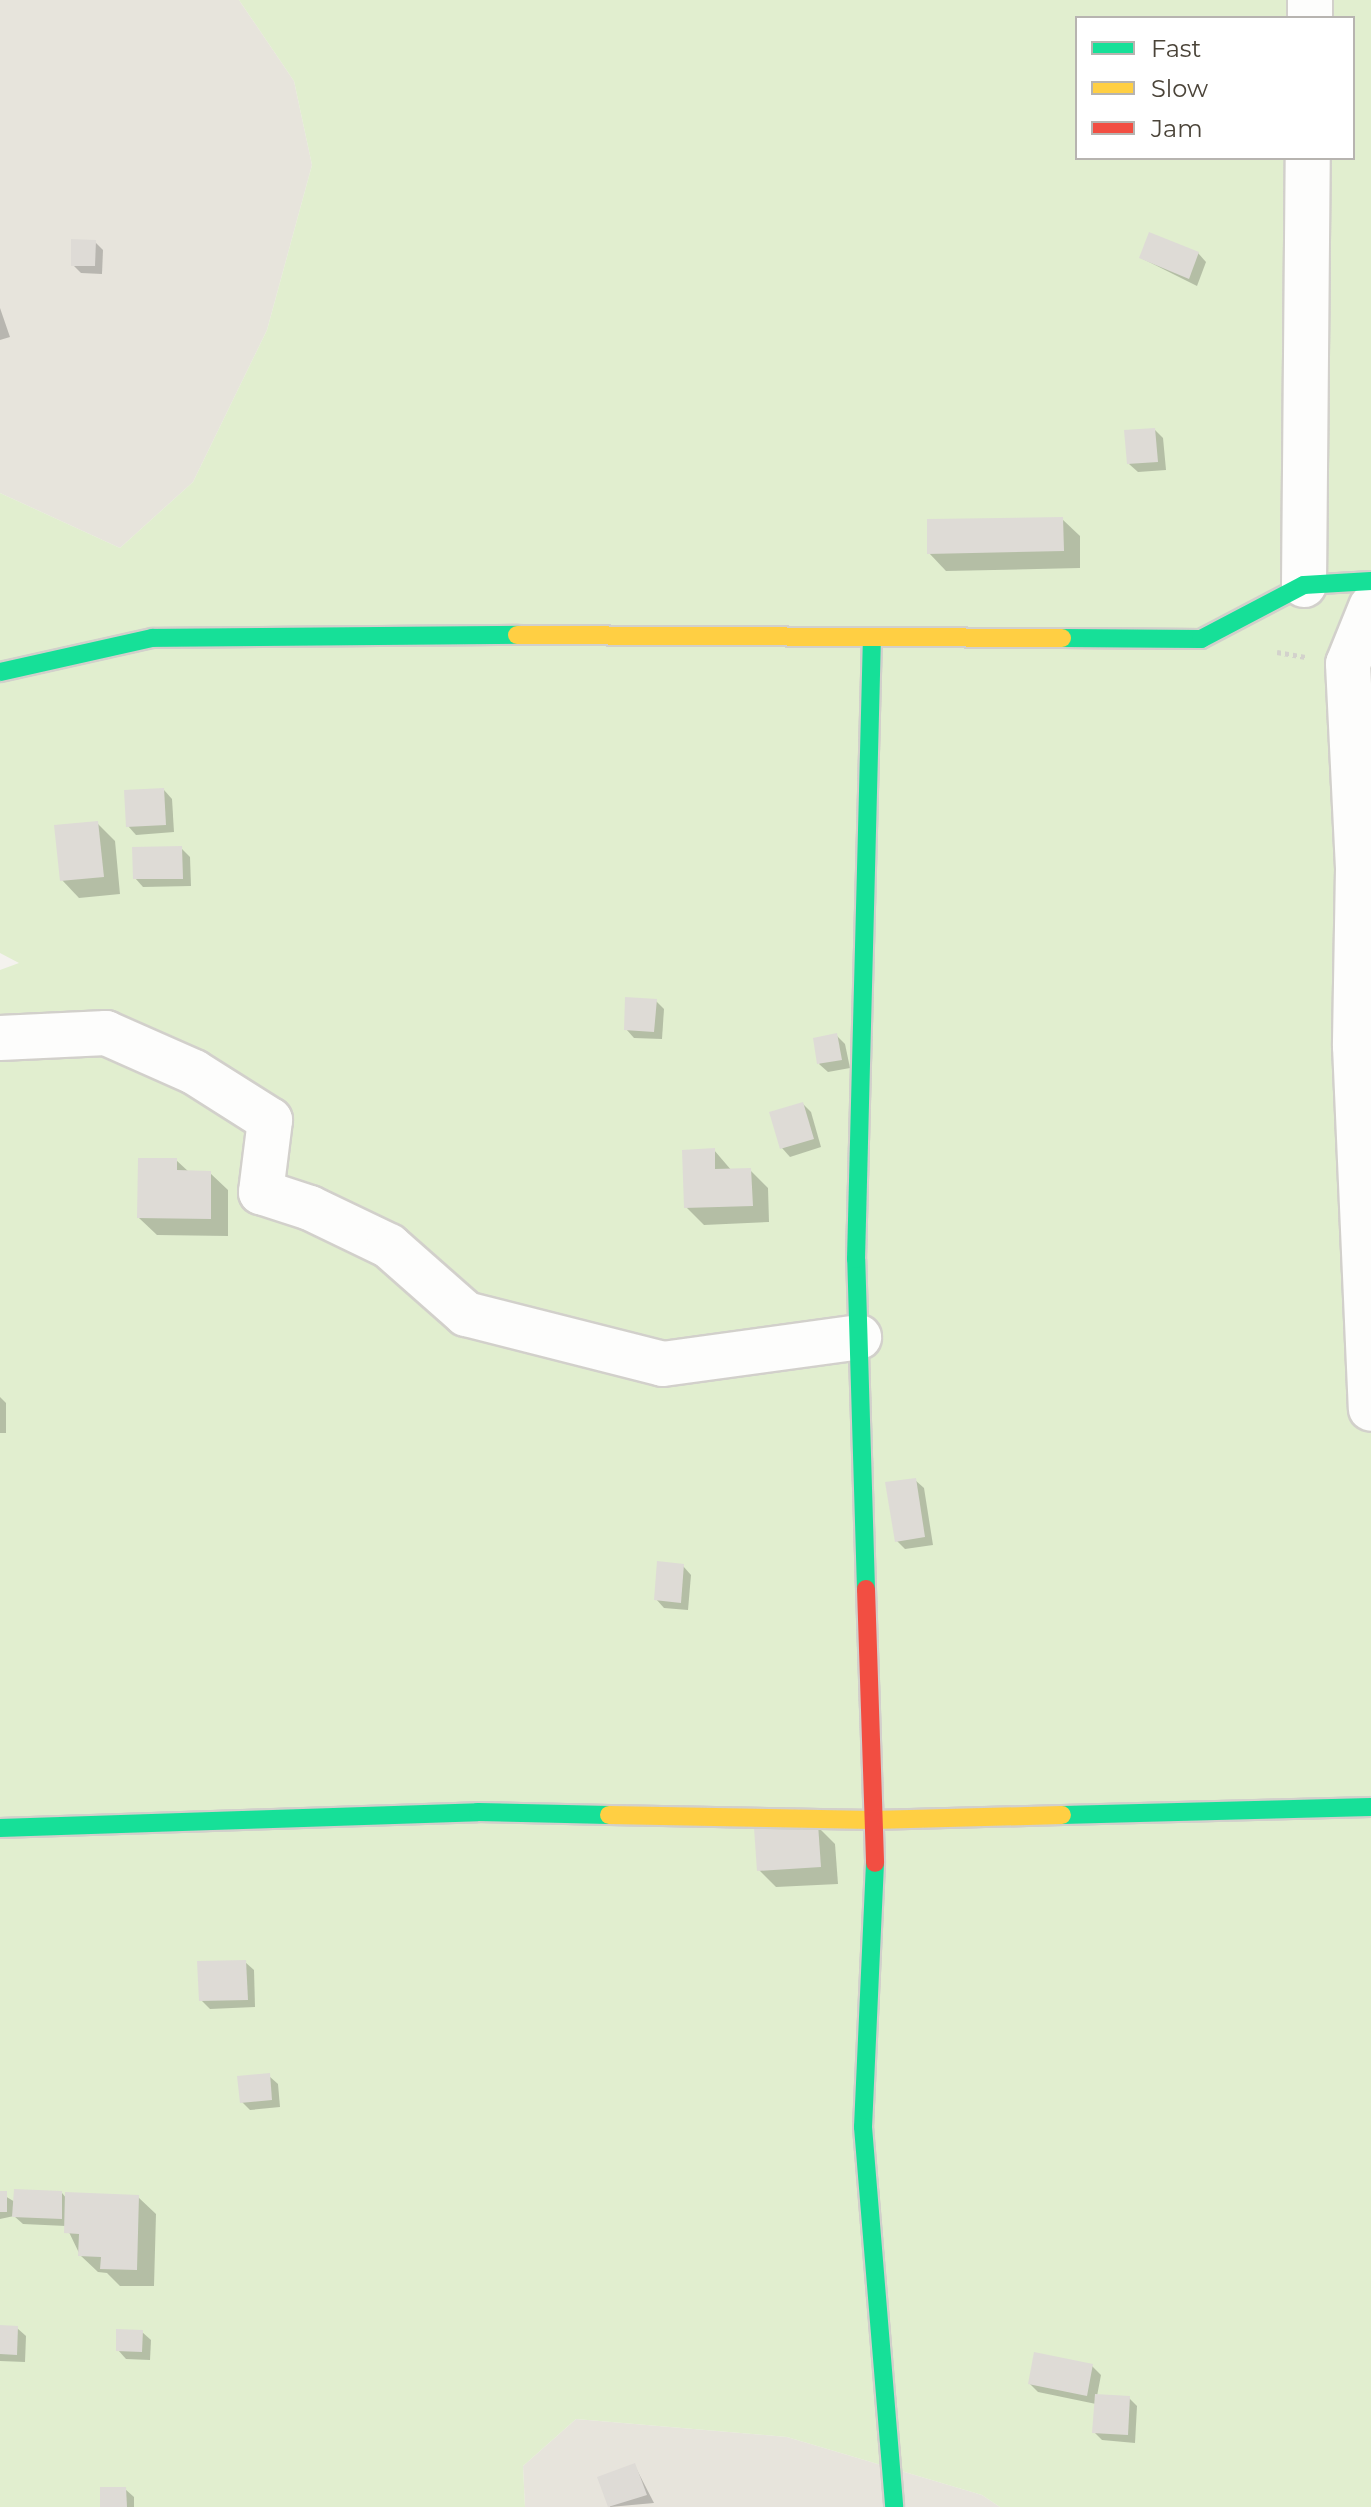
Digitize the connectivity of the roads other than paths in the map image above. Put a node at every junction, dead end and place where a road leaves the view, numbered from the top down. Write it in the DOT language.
graph roads {
  1 [pos="1308,160"];
  2 [pos="1371,581"];
  3 [pos="1304,585"];
  4 [pos="1371,607"];
  5 [pos="872,637"];
  6 [pos="0,672"];
  7 [pos="0,1038"];
  8 [pos="859,1337"];
  9 [pos="1371,1409"];
  10 [pos="1371,1807"];
  11 [pos="873,1820"];
  12 [pos="0,1828"];
  13 [pos="894,2507"];
  1 -- 3 [label="street"];
  2 -- 3 [label="street"];
  3 -- 5 [label="street"];
  4 -- 9 [label="street"];
  5 -- 6 [label="street"];
  5 -- 8 [label="street"];
  7 -- 8 [label="street"];
  8 -- 11 [label="street"];
  10 -- 11 [label="street"];
  11 -- 12 [label="street"];
  11 -- 13 [label="street"];
}
